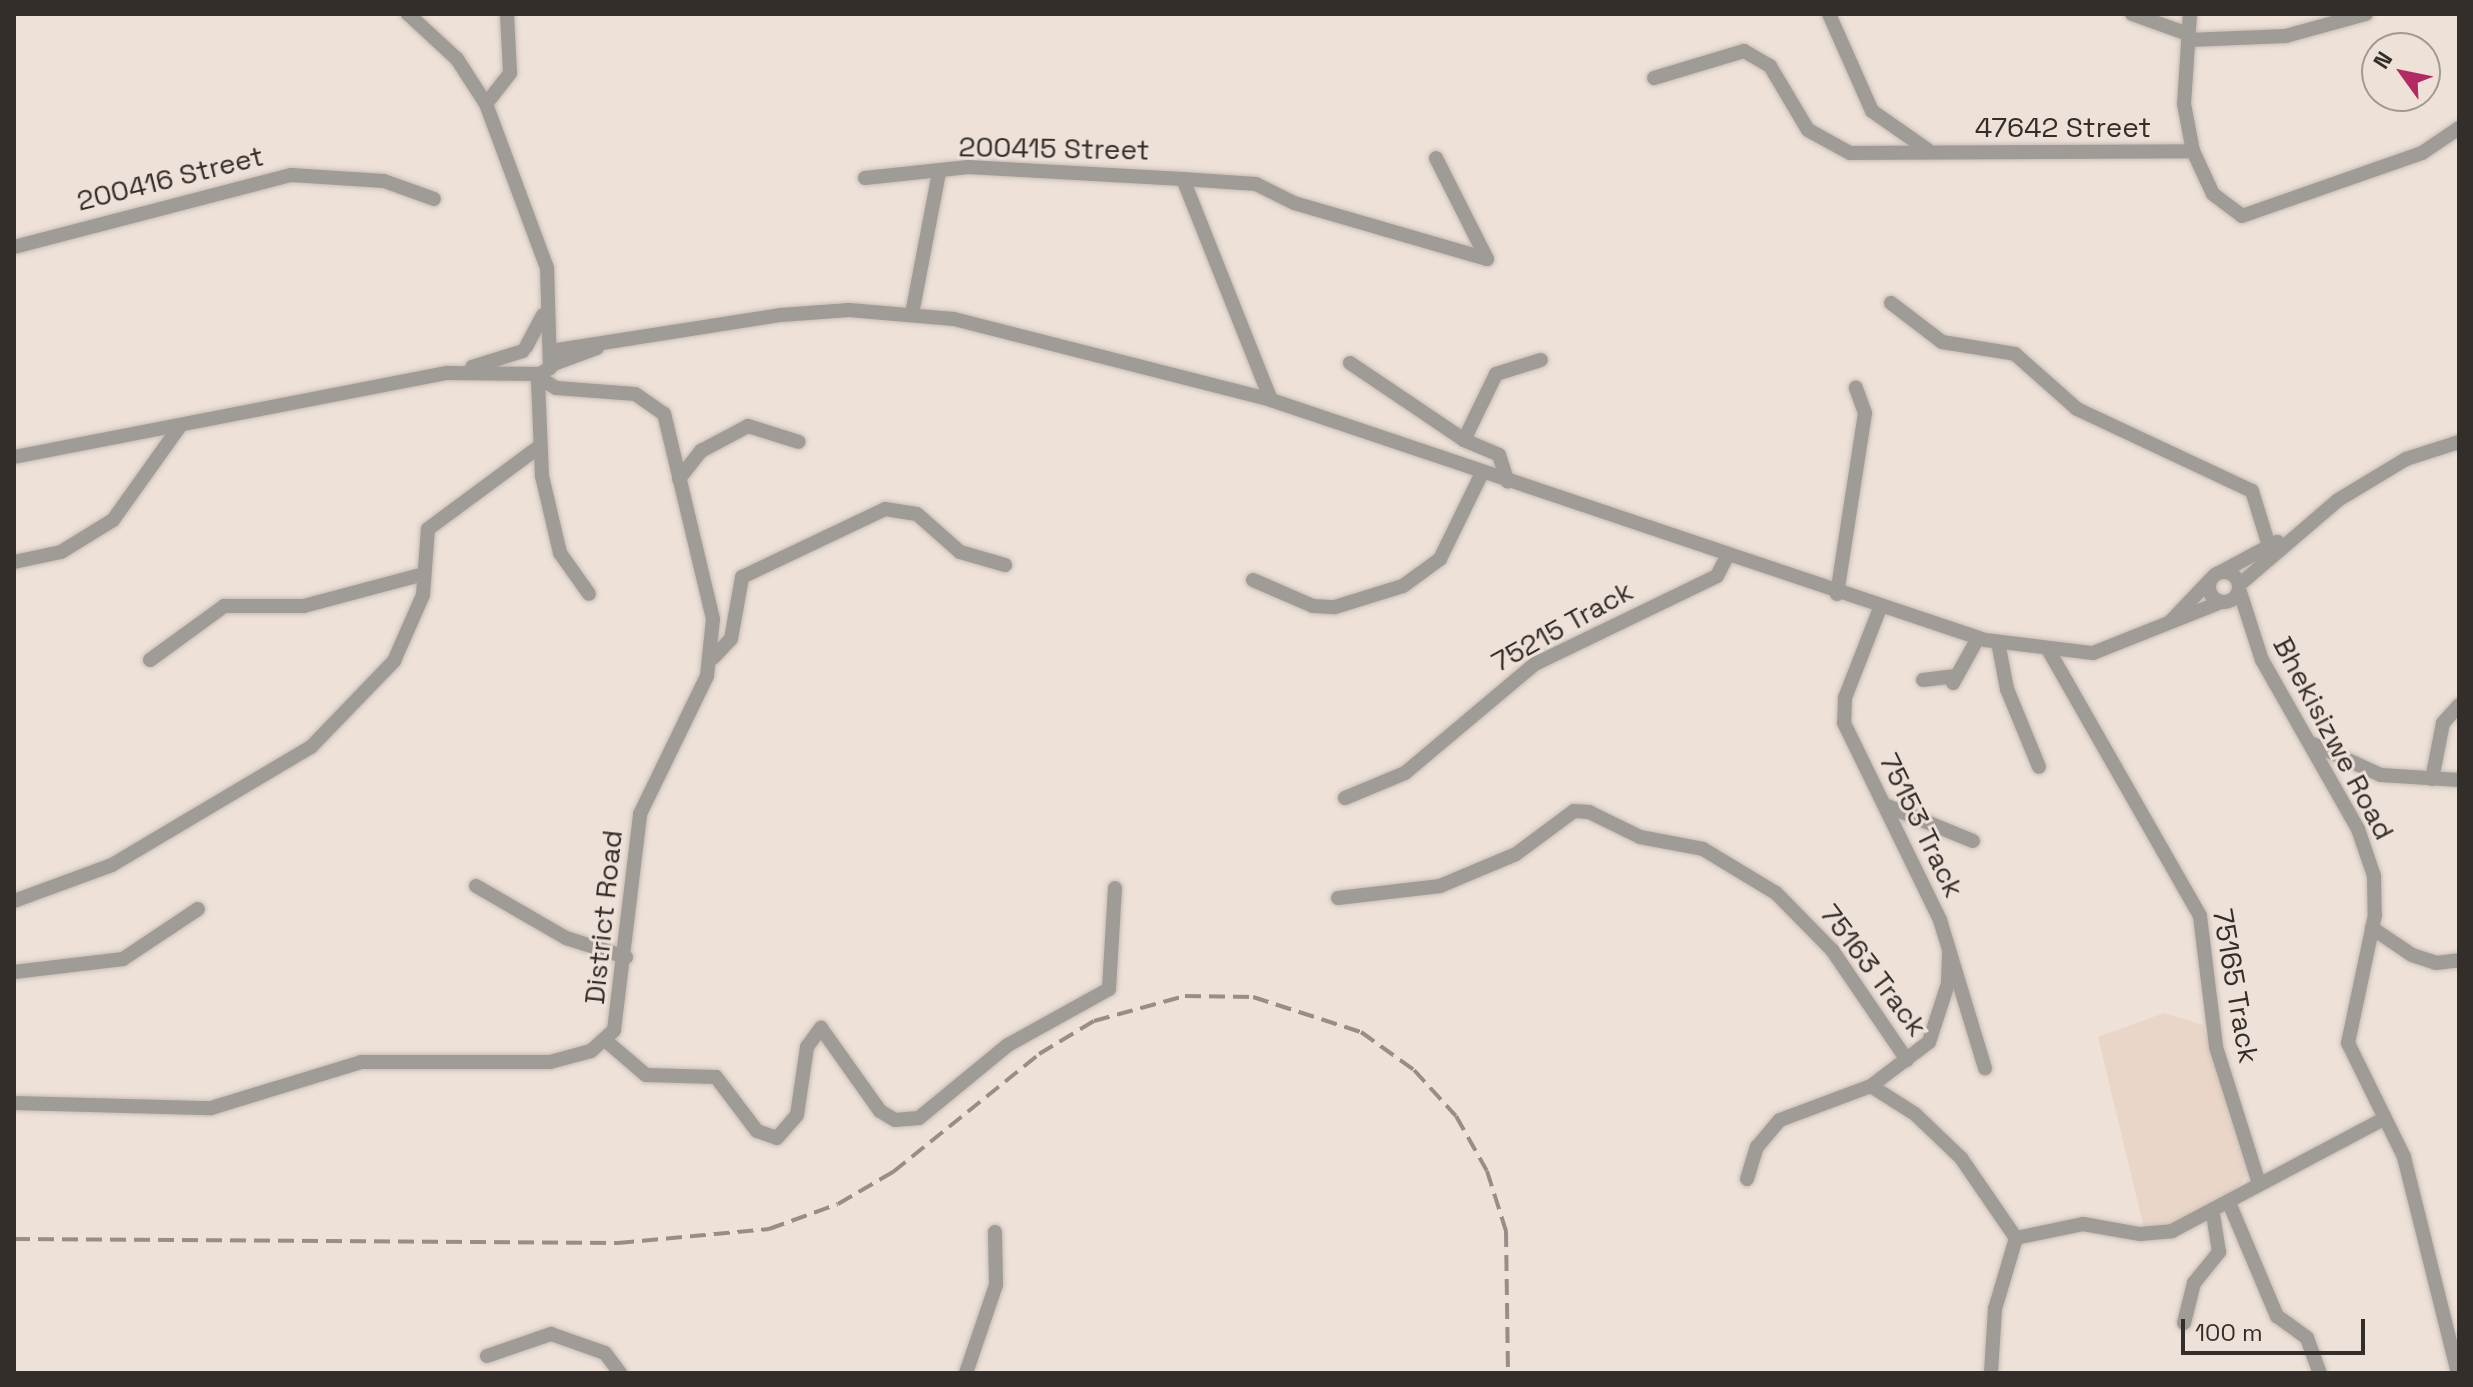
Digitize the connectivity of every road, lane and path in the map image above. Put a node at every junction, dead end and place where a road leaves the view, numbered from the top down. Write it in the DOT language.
graph roads {
  1 [pos="408,14"];
  2 [pos="507,14"];
  3 [pos="1829,14"];
  4 [pos="2132,14"];
  5 [pos="2190,14"];
  6 [pos="2366,14"];
  7 [pos="2151,17"];
  8 [pos="2188,37"];
  9 [pos="1654,78"];
  10 [pos="486,104"];
  11 [pos="2459,128"];
  12 [pos="2193,151"];
  13 [pos="1932,152"];
  14 [pos="1436,158"];
  15 [pos="939,173"];
  16 [pos="865,178"];
  17 [pos="1183,179"];
  18 [pos="434,199"];
  19 [pos="14,247"];
  20 [pos="1891,303"];
  21 [pos="545,311"];
  22 [pos="912,314"];
  23 [pos="524,349"];
  24 [pos="550,358"];
  25 [pos="1541,360"];
  26 [pos="1350,363"];
  27 [pos="465,370"];
  28 [pos="532,375"];
  29 [pos="1856,388"];
  30 [pos="568,389"];
  31 [pos="1271,400"];
  32 [pos="180,426"];
  33 [pos="1464,440"];
  34 [pos="799,442"];
  35 [pos="2459,442"];
  36 [pos="539,447"];
  37 [pos="14,457"];
  38 [pos="1482,473"];
  39 [pos="679,479"];
  40 [pos="1508,482"];
  41 [pos="2295,533"];
  42 [pos="2269,546"];
  43 [pos="1727,556"];
  44 [pos="14,562"];
  45 [pos="1005,565"];
  46 [pos="424,574"];
  47 [pos="2215,576"];
  48 [pos="1253,580"];
  49 [pos="2239,587"];
  50 [pos="589,594"];
  51 [pos="1837,594"];
  52 [pos="2222,602"];
  53 [pos="1880,608"];
  54 [pos="2167,625"];
  55 [pos="2249,631"];
  56 [pos="1978,638"];
  57 [pos="1998,642"];
  58 [pos="2049,651"];
  59 [pos="713,658"];
  60 [pos="150,660"];
  61 [pos="1923,680"];
  62 [pos="2459,705"];
  63 [pos="2310,743"];
  64 [pos="2039,767"];
  65 [pos="2432,779"];
  66 [pos="2459,780"];
  67 [pos="1345,798"];
  68 [pos="1885,805"];
  69 [pos="1973,841"];
  70 [pos="476,886"];
  71 [pos="1115,888"];
  72 [pos="1338,898"];
  73 [pos="14,901"];
  74 [pos="198,909"];
  75 [pos="2372,928"];
  76 [pos="1949,945"];
  77 [pos="626,957"];
  78 [pos="2459,960"];
  79 [pos="14,972"];
  80 [pos="605,1040"];
  81 [pos="1907,1060"];
  82 [pos="1985,1068"];
  83 [pos="1871,1086"];
  84 [pos="14,1103"];
  85 [pos="2382,1120"];
  86 [pos="1747,1179"];
  87 [pos="2258,1180"];
  88 [pos="2230,1205"];
  89 [pos="2213,1216"];
  90 [pos="995,1232"];
  91 [pos="2016,1238"];
  92 [pos="2184,1323"];
  93 [pos="487,1356"];
  94 [pos="620,1373"];
  95 [pos="966,1373"];
  96 [pos="1991,1373"];
  97 [pos="2320,1373"];
  98 [pos="2458,1373"];
  1 -- 10 [label="street"];
  2 -- 10 [label="street"];
  3 -- 13 [label="street"];
  4 -- 7 [label="street"];
  5 -- 8 [label="street"];
  6 -- 8 [label="street"];
  7 -- 8 [label="street"];
  8 -- 12 [label="street"];
  9 -- 13 [label="street, 47642 Street"];
  10 -- 21 [label="street"];
  11 -- 12 [label="street"];
  12 -- 13 [label="street, 47642 Street"];
  14 -- 17 [label="street"];
  15 -- 16 [label="street, 200415 Street"];
  15 -- 17 [label="street, 200415 Street"];
  15 -- 22 [label="street"];
  17 -- 31 [label="street, 200415 Street"];
  18 -- 19 [label="street, 200416 Street"];
  20 -- 42 [label="street"];
  21 -- 23 [label="street"];
  21 -- 24 [label="street"];
  22 -- 24 [label="street"];
  22 -- 31 [label="street"];
  23 -- 24 [label="street"];
  23 -- 27 [label="street"];
  23 -- 28 [label="street"];
  24 -- 28 [label="street"];
  24 -- 30 [label="street"];
  25 -- 33 [label="street"];
  26 -- 33 [label="street"];
  27 -- 28 [label="street"];
  27 -- 32 [label="street"];
  28 -- 30 [label="street, District Road"];
  28 -- 36 [label="street"];
  29 -- 51 [label="street"];
  30 -- 39 [label="street, District Road"];
  31 -- 38 [label="street"];
  32 -- 37 [label="street"];
  32 -- 44 [label="street"];
  33 -- 40 [label="street"];
  34 -- 39 [label="street"];
  35 -- 41 [label="street"];
  36 -- 46 [label="street"];
  36 -- 50 [label="street"];
  38 -- 40 [label="street"];
  38 -- 48 [label="street"];
  39 -- 59 [label="street, District Road"];
  40 -- 43 [label="street"];
  41 -- 42 [label="street"];
  41 -- 49 [label="street"];
  42 -- 47 [label="street"];
  43 -- 51 [label="street"];
  43 -- 67 [label="street, 75215 Track"];
  45 -- 59 [label="street"];
  46 -- 60 [label="street"];
  46 -- 73 [label="street"];
  47 -- 49 [label="street"];
  47 -- 52 [label="street, Bhekisizwe Road"];
  47 -- 54 [label="street"];
  49 -- 52 [label="street"];
  49 -- 55 [label="street, Bhekisizwe Road"];
  51 -- 53 [label="street"];
  52 -- 54 [label="street"];
  52 -- 55 [label="street, Bhekisizwe Road"];
  53 -- 56 [label="street"];
  53 -- 68 [label="street, 75153 Track"];
  54 -- 58 [label="street"];
  55 -- 63 [label="street, Bhekisizwe Road"];
  56 -- 57 [label="street"];
  56 -- 61 [label="street"];
  57 -- 58 [label="street"];
  57 -- 64 [label="street"];
  58 -- 87 [label="street, 75165 Track"];
  59 -- 77 [label="street, District Road"];
  62 -- 65 [label="street"];
  63 -- 65 [label="street"];
  63 -- 75 [label="street, Bhekisizwe Road"];
  65 -- 66 [label="street"];
  68 -- 69 [label="street"];
  68 -- 76 [label="street, 75153 Track"];
  70 -- 77 [label="street"];
  71 -- 80 [label="street"];
  72 -- 81 [label="street, 75163 Track"];
  74 -- 79 [label="street"];
  75 -- 78 [label="street"];
  75 -- 85 [label="street, Bhekisizwe Road"];
  76 -- 81 [label="street, 75163 Track"];
  76 -- 82 [label="street, 75153 Track"];
  77 -- 80 [label="street, District Road"];
  80 -- 84 [label="street, District Road"];
  81 -- 83 [label="street"];
  83 -- 86 [label="street"];
  83 -- 91 [label="street"];
  85 -- 87 [label="street"];
  85 -- 98 [label="street, Bhekisizwe Road"];
  87 -- 88 [label="street"];
  88 -- 89 [label="street"];
  88 -- 97 [label="street"];
  89 -- 91 [label="street"];
  89 -- 92 [label="street"];
  90 -- 95 [label="street"];
  91 -- 96 [label="street"];
  93 -- 94 [label="street"];
}
